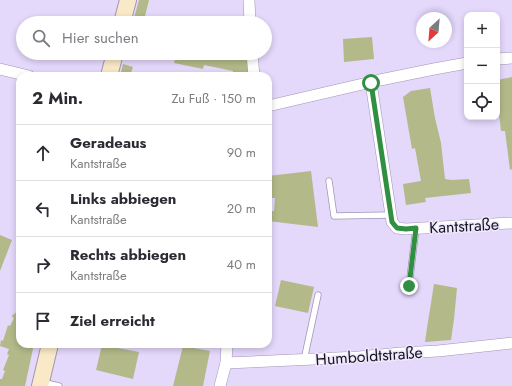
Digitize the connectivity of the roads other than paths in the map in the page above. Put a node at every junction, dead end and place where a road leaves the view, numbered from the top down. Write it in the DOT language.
graph roads {
  1 [pos="128,0"];
  2 [pos="249,0"];
  3 [pos="124,16"];
  4 [pos="250,16"];
  5 [pos="512,58"];
  6 [pos="500,59"];
  7 [pos="113,60"];
  8 [pos="253,60"];
  9 [pos="464,64"];
  10 [pos="0,70"];
  11 [pos="111,72"];
  12 [pos="254,72"];
  13 [pos="16,73"];
  14 [pos="371,83"];
  15 [pos="272,105"];
  16 [pos="329,181"];
  17 [pos="391,215"];
  18 [pos="512,223"];
  19 [pos="416,228"];
  20 [pos="409,286"];
  21 [pos="318,295"];
  22 [pos="512,343"];
  23 [pos="49,348"];
  24 [pos="227,348"];
  25 [pos="304,360"];
  26 [pos="226,363"];
  27 [pos="41,384"];
  28 [pos="59,386"];
  29 [pos="220,386"];
  1 -- 3 [label="street"];
  2 -- 4 [label="street"];
  5 -- 6 [label="street"];
  7 -- 11 [label="street"];
  8 -- 12 [label="street"];
  9 -- 14 [label="street"];
  10 -- 13 [label="street"];
  14 -- 15 [label="street"];
  14 -- 17 [label="street"];
  16 -- 17 [label="lane"];
  17 -- 19 [label="street, Kantstraße"];
  18 -- 19 [label="street, Kantstraße"];
  19 -- 20 [label="lane, Kantstraße"];
  21 -- 25 [label="lane"];
  22 -- 25 [label="street, Humboldtstraße"];
  23 -- 27 [label="street"];
  24 -- 26 [label="street"];
  25 -- 26 [label="street, Humboldtstraße"];
  26 -- 29 [label="street"];
  27 -- 28 [label="lane"];
}
